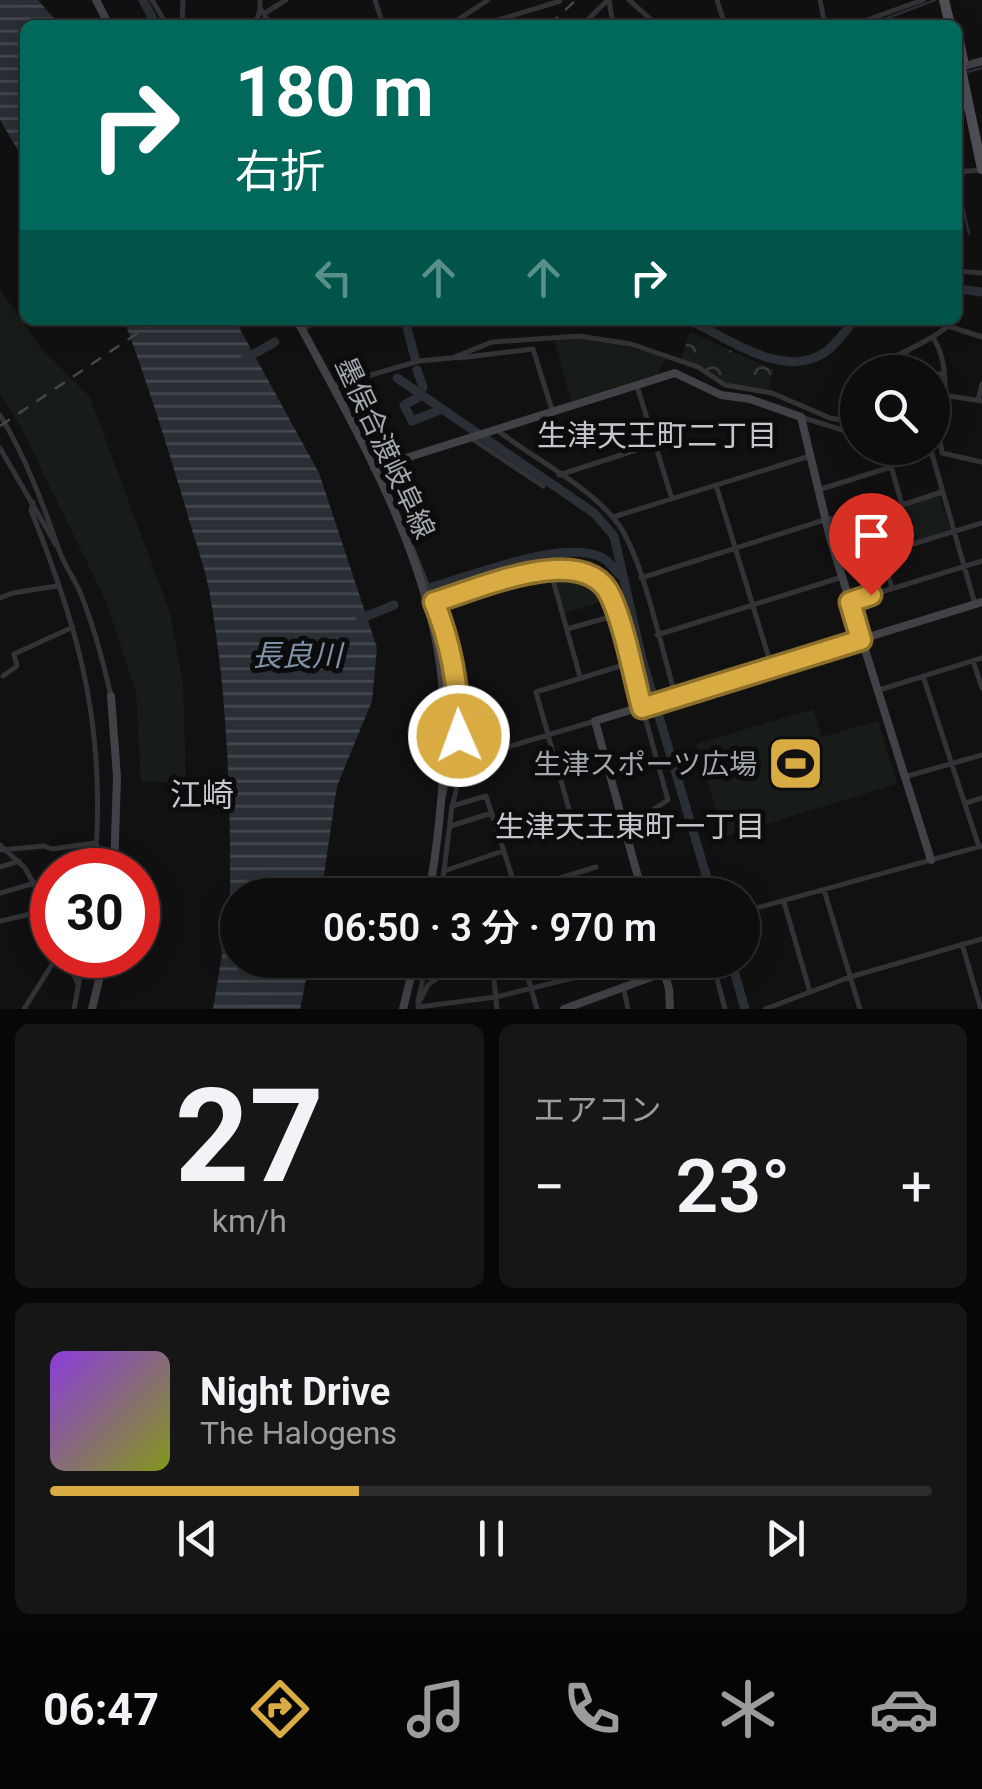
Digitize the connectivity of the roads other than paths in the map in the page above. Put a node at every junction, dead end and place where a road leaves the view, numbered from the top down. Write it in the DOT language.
graph roads {
  1 [pos="260,0"];
  2 [pos="286,0"];
  3 [pos="488,0"];
  4 [pos="560,0"];
  5 [pos="629,0"];
  6 [pos="923,0"];
  7 [pos="608,1"];
  8 [pos="262,12"];
  9 [pos="257,20"];
  10 [pos="268,20"];
  11 [pos="458,20"];
  12 [pos="498,20"];
  13 [pos="587,20"];
  14 [pos="651,20"];
  15 [pos="867,20"];
  16 [pos="962,71"];
  17 [pos="977,124"];
  18 [pos="982,150"];
  19 [pos="982,170"];
  20 [pos="300,325"];
  21 [pos="982,337"];
  22 [pos="934,339"];
  23 [pos="910,349"];
  24 [pos="897,355"];
  25 [pos="906,355"];
  26 [pos="943,355"];
  27 [pos="452,358"];
  28 [pos="982,384"];
  29 [pos="333,386"];
  30 [pos="637,386"];
  31 [pos="950,396"];
  32 [pos="980,400"];
  33 [pos="553,413"];
  34 [pos="816,414"];
  35 [pos="0,416"];
  36 [pos="801,417"];
  37 [pos="840,417"];
  38 [pos="840,426"];
  39 [pos="495,431"];
  40 [pos="840,431"];
  41 [pos="474,437"];
  42 [pos="655,444"];
  43 [pos="0,448"];
  44 [pos="950,455"];
  45 [pos="810,456"];
  46 [pos="982,462"];
  47 [pos="935,465"];
  48 [pos="891,467"];
  49 [pos="374,468"];
  50 [pos="559,475"];
  51 [pos="716,485"];
  52 [pos="542,486"];
  53 [pos="818,490"];
  54 [pos="942,492"];
  55 [pos="672,499"];
  56 [pos="33,502"];
  57 [pos="902,504"];
  58 [pos="868,511"];
  59 [pos="613,517"];
  60 [pos="824,520"];
  61 [pos="982,523"];
  62 [pos="402,532"];
  63 [pos="954,532"];
  64 [pos="734,547"];
  65 [pos="59,550"];
  66 [pos="880,554"];
  67 [pos="982,560"];
  68 [pos="963,566"];
  69 [pos="550,569"];
  70 [pos="842,577"];
  71 [pos="640,578"];
  72 [pos="57,586"];
  73 [pos="892,588"];
  74 [pos="0,598"];
  75 [pos="434,602"];
  76 [pos="850,602"];
  77 [pos="978,603"];
  78 [pos="752,606"];
  79 [pos="616,615"];
  80 [pos="74,627"];
  81 [pos="567,629"];
  82 [pos="657,634"];
  83 [pos="861,640"];
  84 [pos="982,658"];
  85 [pos="973,661"];
  86 [pos="630,663"];
  87 [pos="772,668"];
  88 [pos="440,672"];
  89 [pos="3,676"];
  90 [pos="923,676"];
  91 [pos="581,678"];
  92 [pos="982,688"];
  93 [pos="876,691"];
  94 [pos="111,696"];
  95 [pos="674,699"];
  96 [pos="644,708"];
  97 [pos="594,721"];
  98 [pos="548,734"];
  99 [pos="459,736"];
  100 [pos="504,748"];
  101 [pos="982,755"];
  102 [pos="952,763"];
  103 [pos="904,777"];
  104 [pos="982,798"];
  105 [pos="441,802"];
  106 [pos="965,803"];
  107 [pos="452,806"];
  108 [pos="491,814"];
  109 [pos="450,826"];
  110 [pos="625,828"];
  111 [pos="95,843"];
  112 [pos="980,847"];
  113 [pos="1,848"];
  114 [pos="94,848"];
  115 [pos="96,848"];
  116 [pos="115,848"];
  117 [pos="503,851"];
  118 [pos="931,860"];
  119 [pos="19,861"];
  120 [pos="0,867"];
  121 [pos="596,867"];
  122 [pos="444,871"];
  123 [pos="30,877"];
  124 [pos="431,878"];
  125 [pos="443,878"];
  126 [pos="512,878"];
  127 [pos="560,878"];
  128 [pos="638,878"];
  129 [pos="30,884"];
  130 [pos="824,890"];
  131 [pos="0,894"];
  132 [pos="784,902"];
  133 [pos="760,908"];
  134 [pos="30,914"];
  135 [pos="0,921"];
  136 [pos="982,939"];
  137 [pos="962,944"];
  138 [pos="46,978"];
  139 [pos="75,978"];
  140 [pos="79,978"];
  141 [pos="99,978"];
  142 [pos="411,978"];
  143 [pos="426,978"];
  144 [pos="437,978"];
  145 [pos="494,978"];
  146 [pos="528,978"];
  147 [pos="573,978"];
  148 [pos="651,978"];
  149 [pos="666,978"];
  150 [pos="717,978"];
  151 [pos="850,978"];
  152 [pos="78,984"];
  153 [pos="978,985"];
  154 [pos="531,988"];
  155 [pos="624,990"];
  156 [pos="810,992"];
  157 [pos="496,997"];
  158 [pos="418,1007"];
  159 [pos="24,1009"];
  160 [pos="74,1009"];
  161 [pos="92,1009"];
  162 [pos="406,1009"];
  163 [pos="497,1009"];
  164 [pos="537,1009"];
  165 [pos="564,1009"];
  166 [pos="628,1009"];
  167 [pos="670,1009"];
  168 [pos="726,1009"];
  169 [pos="764,1009"];
  170 [pos="860,1009"];
  171 [pos="982,1009"];
  1 -- 8 [label="street"];
  2 -- 8 [label="street"];
  3 -- 11 [label="street"];
  4 -- 12 [label="street"];
  5 -- 14 [label="street"];
  6 -- 15 [label="street"];
  7 -- 13 [label="street"];
  8 -- 9 [label="street"];
  8 -- 10 [label="street"];
  16 -- 17 [label="main road"];
  17 -- 18 [label="main road"];
  17 -- 19 [label="main road"];
  20 -- 29 [label="street, 墨俣合渡岐阜線"];
  21 -- 22 [label="street"];
  22 -- 23 [label="street"];
  22 -- 26 [label="street"];
  23 -- 24 [label="street"];
  23 -- 25 [label="street"];
  27 -- 29 [label="street"];
  27 -- 33 [label="street"];
  27 -- 34 [label="street"];
  28 -- 32 [label="street"];
  29 -- 49 [label="street, 墨俣合渡岐阜線"];
  30 -- 33 [label="street"];
  30 -- 36 [label="street"];
  30 -- 42 [label="street"];
  31 -- 32 [label="street"];
  33 -- 39 [label="street"];
  34 -- 37 [label="street"];
  34 -- 38 [label="street"];
  35 -- 65 [label="street"];
  36 -- 40 [label="street"];
  36 -- 45 [label="street"];
  39 -- 41 [label="street"];
  39 -- 50 [label="street"];
  41 -- 49 [label="street"];
  41 -- 52 [label="street"];
  42 -- 50 [label="street"];
  42 -- 55 [label="street"];
  43 -- 56 [label="street"];
  44 -- 46 [label="street"];
  45 -- 51 [label="street"];
  45 -- 53 [label="street"];
  47 -- 54 [label="street"];
  48 -- 53 [label="street"];
  48 -- 57 [label="street"];
  49 -- 62 [label="street, 墨俣合渡岐阜線"];
  50 -- 59 [label="street"];
  51 -- 55 [label="street"];
  51 -- 64 [label="street"];
  53 -- 60 [label="street"];
  54 -- 57 [label="street"];
  54 -- 63 [label="street"];
  55 -- 59 [label="street"];
  56 -- 65 [label="street"];
  56 -- 72 [label="street"];
  57 -- 58 [label="street"];
  58 -- 60 [label="street"];
  58 -- 66 [label="street"];
  59 -- 71 [label="street"];
  60 -- 64 [label="street"];
  60 -- 70 [label="street"];
  61 -- 63 [label="street"];
  62 -- 75 [label="street"];
  62 -- 88 [label="street, 墨俣合渡岐阜線"];
  63 -- 66 [label="street"];
  63 -- 68 [label="street"];
  64 -- 71 [label="street"];
  64 -- 78 [label="street"];
  65 -- 94 [label="street"];
  66 -- 73 [label="street"];
  67 -- 68 [label="street"];
  68 -- 73 [label="street"];
  68 -- 77 [label="street"];
  69 -- 75 [label="street"];
  69 -- 79 [label="street"];
  69 -- 81 [label="street"];
  70 -- 76 [label="street"];
  70 -- 78 [label="street"];
  71 -- 82 [label="street"];
  72 -- 74 [label="street"];
  72 -- 80 [label="street"];
  73 -- 76 [label="street"];
  75 -- 99 [label="street"];
  76 -- 83 [label="street"];
  77 -- 83 [label="street"];
  78 -- 82 [label="street"];
  78 -- 87 [label="street"];
  79 -- 81 [label="street"];
  79 -- 86 [label="street"];
  80 -- 89 [label="street"];
  80 -- 111 [label="street"];
  81 -- 91 [label="street"];
  82 -- 95 [label="street"];
  83 -- 87 [label="street"];
  83 -- 93 [label="street"];
  84 -- 85 [label="street"];
  85 -- 90 [label="street"];
  85 -- 92 [label="street"];
  86 -- 91 [label="street"];
  86 -- 96 [label="street"];
  87 -- 95 [label="street"];
  88 -- 99 [label="street"];
  88 -- 105 [label="street, 墨俣合渡岐阜線"];
  90 -- 93 [label="street"];
  90 -- 102 [label="street"];
  91 -- 98 [label="street"];
  93 -- 103 [label="street"];
  94 -- 116 [label="street"];
  95 -- 96 [label="street"];
  96 -- 97 [label="street"];
  96 -- 110 [label="street"];
  97 -- 98 [label="street"];
  97 -- 110 [label="street"];
  98 -- 100 [label="street"];
  98 -- 110 [label="street"];
  99 -- 105 [label="street"];
  99 -- 107 [label="street"];
  101 -- 102 [label="street"];
  102 -- 103 [label="street"];
  102 -- 106 [label="street"];
  103 -- 118 [label="street"];
  104 -- 106 [label="street"];
  105 -- 124 [label="street, 墨俣合渡岐阜線"];
  106 -- 112 [label="street"];
  107 -- 108 [label="street"];
  107 -- 109 [label="street"];
  108 -- 109 [label="street"];
  108 -- 117 [label="street"];
  109 -- 122 [label="street"];
  110 -- 128 [label="street"];
  111 -- 113 [label="street"];
  111 -- 114 [label="street"];
  111 -- 115 [label="street"];
  112 -- 118 [label="street"];
  113 -- 119 [label="street"];
  117 -- 122 [label="street"];
  117 -- 126 [label="street"];
  118 -- 130 [label="street"];
  119 -- 120 [label="street"];
  119 -- 123 [label="street"];
  121 -- 127 [label="street"];
  122 -- 125 [label="street"];
  129 -- 131 [label="street"];
  130 -- 132 [label="street"];
  130 -- 151 [label="street"];
  132 -- 133 [label="street"];
  132 -- 156 [label="street"];
  134 -- 135 [label="street"];
  136 -- 137 [label="street"];
  137 -- 151 [label="street"];
  137 -- 153 [label="street"];
  138 -- 159 [label="street"];
  139 -- 152 [label="street"];
  140 -- 152 [label="street"];
  141 -- 161 [label="street"];
  142 -- 162 [label="street"];
  143 -- 158 [label="street"];
  144 -- 158 [label="street"];
  145 -- 157 [label="street"];
  146 -- 154 [label="street"];
  147 -- 154 [label="street"];
  148 -- 155 [label="street"];
  149 -- 167 [label="street"];
  150 -- 168 [label="street"];
  151 -- 156 [label="street"];
  151 -- 170 [label="street"];
  152 -- 160 [label="street"];
  153 -- 171 [label="street"];
  154 -- 157 [label="street"];
  154 -- 164 [label="street"];
  155 -- 165 [label="street"];
  155 -- 166 [label="street"];
  156 -- 169 [label="street"];
  157 -- 158 [label="street"];
  157 -- 163 [label="street"];
}
